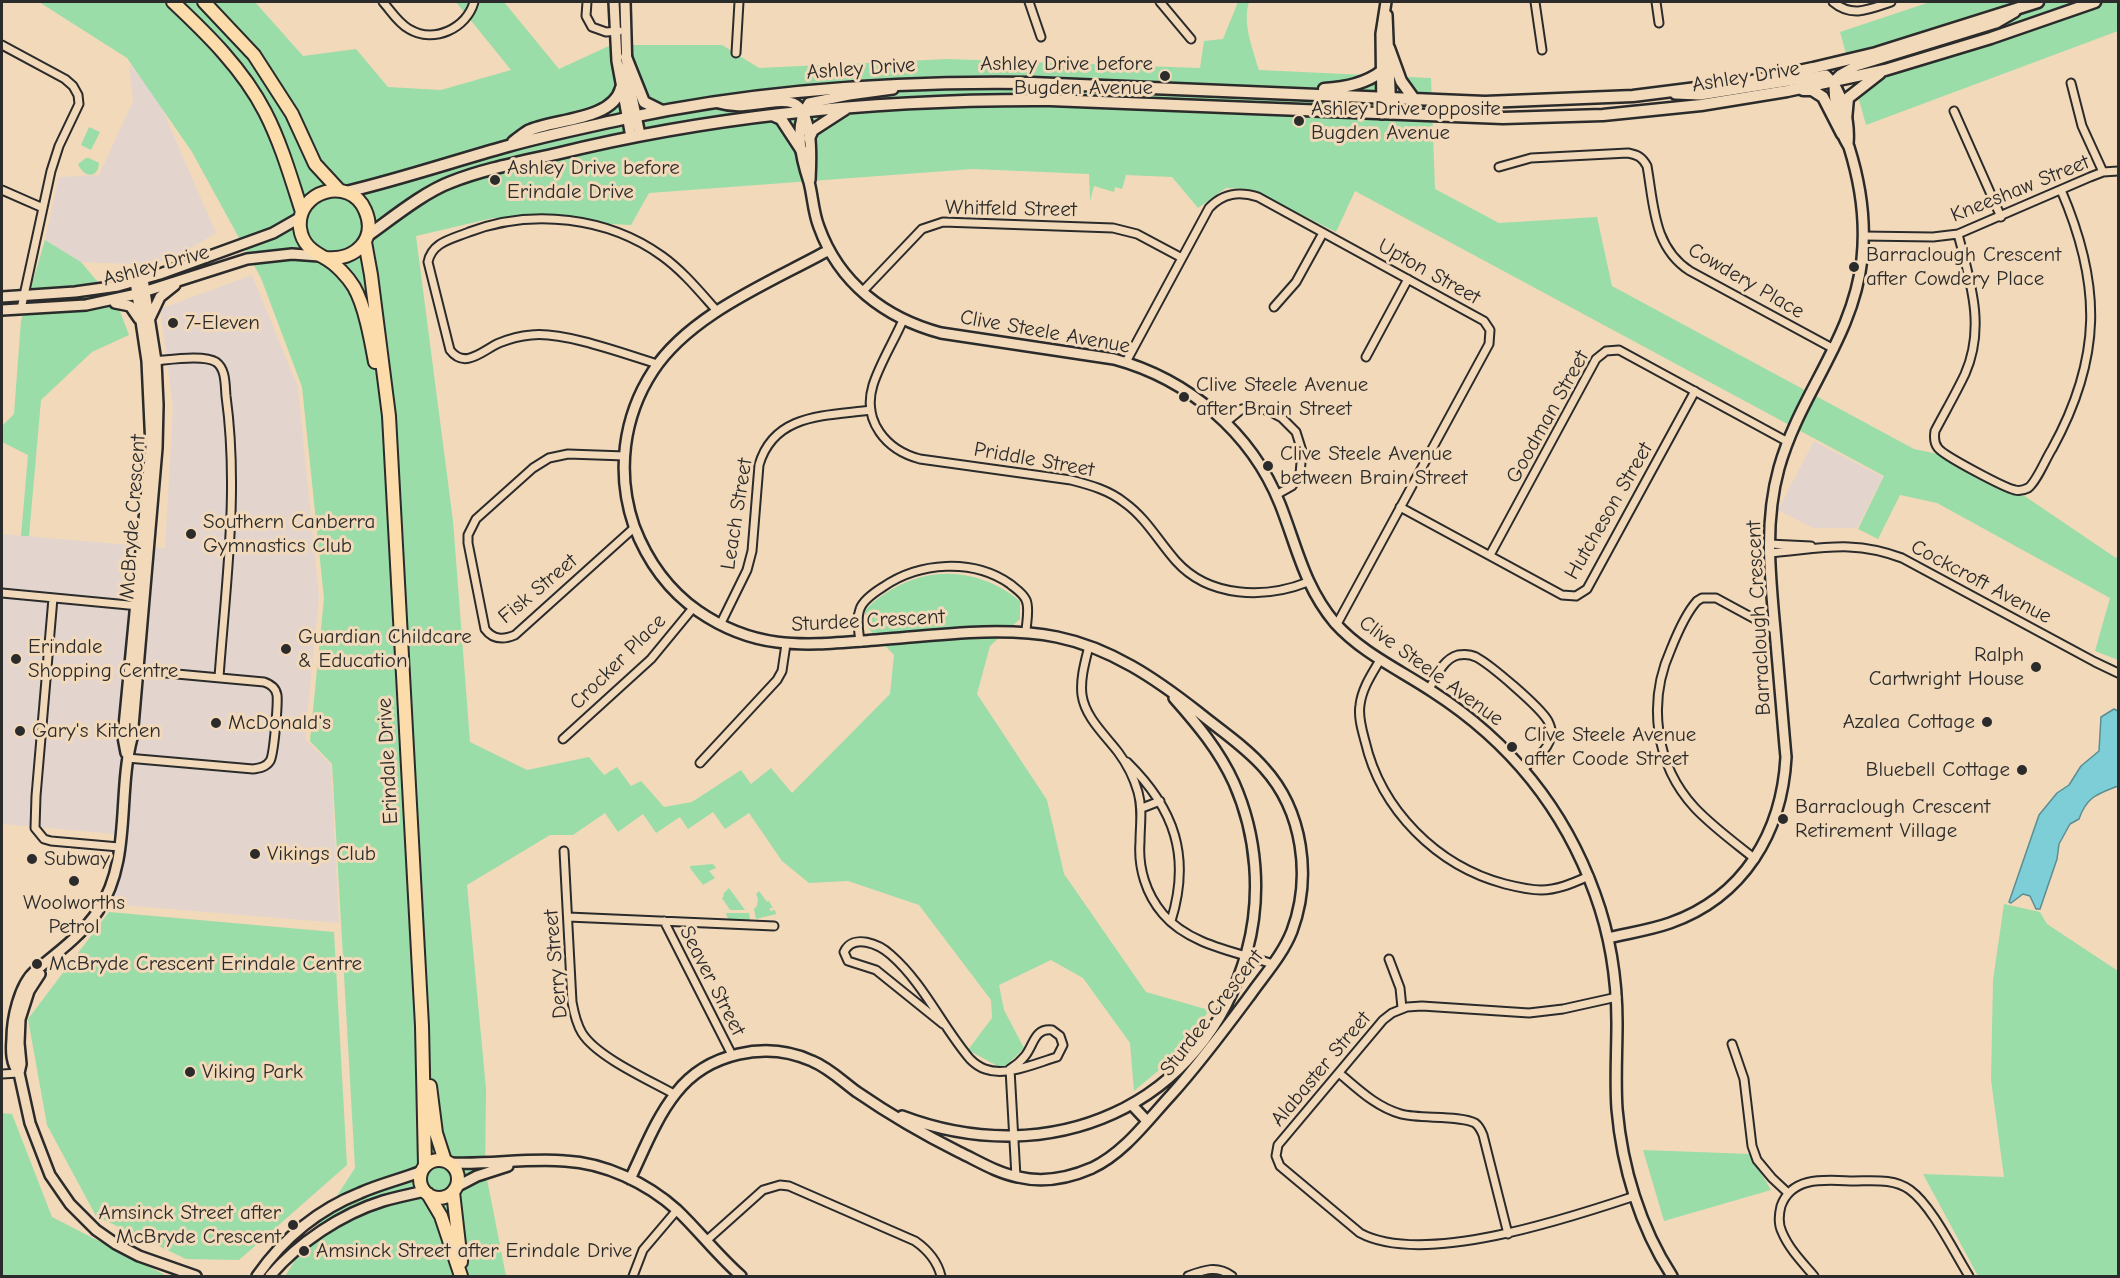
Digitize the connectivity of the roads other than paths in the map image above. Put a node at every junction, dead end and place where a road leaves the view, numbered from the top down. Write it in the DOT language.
graph roads {
  1 [pos="173,2"];
  2 [pos="204,2"];
  3 [pos="383,2"];
  4 [pos="474,2"];
  5 [pos="587,2"];
  6 [pos="614,2"];
  7 [pos="625,2"];
  8 [pos="739,2"];
  9 [pos="1029,2"];
  10 [pos="1160,2"];
  11 [pos="1535,2"];
  12 [pos="1656,2"];
  13 [pos="1833,2"];
  14 [pos="1891,2"];
  15 [pos="2038,2"];
  16 [pos="2095,2"];
  17 [pos="1386,3"];
  18 [pos="2023,7"];
  19 [pos="1659,23"];
  20 [pos="614,31"];
  21 [pos="625,31"];
  22 [pos="1041,37"];
  23 [pos="1191,39"];
  24 [pos="2,45"];
  25 [pos="1389,48"];
  26 [pos="1542,50"];
  27 [pos="736,53"];
  28 [pos="626,57"];
  29 [pos="1885,70"];
  30 [pos="1382,71"];
  31 [pos="1834,81"];
  32 [pos="923,83"];
  33 [pos="2071,83"];
  34 [pos="621,88"];
  35 [pos="1787,91"];
  36 [pos="1270,93"];
  37 [pos="1656,94"];
  38 [pos="1386,98"];
  39 [pos="1414,99"];
  40 [pos="719,103"];
  41 [pos="852,105"];
  42 [pos="803,111"];
  43 [pos="1954,111"];
  44 [pos="664,112"];
  45 [pos="769,114"];
  46 [pos="1386,114"];
  47 [pos="632,117"];
  48 [pos="1846,120"];
  49 [pos="573,126"];
  50 [pos="636,136"];
  51 [pos="809,138"];
  52 [pos="1845,139"];
  53 [pos="802,150"];
  54 [pos="1499,167"];
  55 [pos="2118,171"];
  56 [pos="2103,172"];
  57 [pos="810,186"];
  58 [pos="2,190"];
  59 [pos="2061,190"];
  60 [pos="343,191"];
  61 [pos="42,208"];
  62 [pos="301,214"];
  63 [pos="2001,217"];
  64 [pos="1323,233"];
  65 [pos="1958,234"];
  66 [pos="1863,236"];
  67 [pos="366,239"];
  68 [pos="829,250"];
  69 [pos="211,255"];
  70 [pos="323,257"];
  71 [pos="1182,258"];
  72 [pos="224,268"];
  73 [pos="1408,279"];
  74 [pos="139,280"];
  75 [pos="182,281"];
  76 [pos="862,292"];
  77 [pos="141,293"];
  78 [pos="24,296"];
  79 [pos="2,297"];
  80 [pos="98,302"];
  81 [pos="1274,307"];
  82 [pos="21,309"];
  83 [pos="2,310"];
  84 [pos="717,311"];
  85 [pos="150,319"];
  86 [pos="903,320"];
  87 [pos="142,326"];
  88 [pos="1834,349"];
  89 [pos="1366,357"];
  90 [pos="152,361"];
  91 [pos="1126,362"];
  92 [pos="657,364"];
  93 [pos="1695,391"];
  94 [pos="871,410"];
  95 [pos="1226,422"];
  96 [pos="1788,442"];
  97 [pos="625,456"];
  98 [pos="391,458"];
  99 [pos="1276,495"];
  100 [pos="1400,507"];
  101 [pos="635,527"];
  102 [pos="1769,549"];
  103 [pos="1490,555"];
  104 [pos="1308,582"];
  105 [pos="2,593"];
  106 [pos="53,598"];
  107 [pos="140,606"];
  108 [pos="693,608"];
  109 [pos="1337,624"];
  110 [pos="720,625"];
  111 [pos="1775,630"];
  112 [pos="1026,633"];
  113 [pos="860,642"];
  114 [pos="786,644"];
  115 [pos="1089,646"];
  116 [pos="1380,660"];
  117 [pos="134,670"];
  118 [pos="2118,673"];
  119 [pos="219,677"];
  120 [pos="1161,686"];
  121 [pos="1429,689"];
  122 [pos="563,738"];
  123 [pos="1236,743"];
  124 [pos="1119,754"];
  125 [pos="127,758"];
  126 [pos="1221,758"];
  127 [pos="700,763"];
  128 [pos="1523,769"];
  129 [pos="1160,801"];
  130 [pos="1142,808"];
  131 [pos="119,847"];
  132 [pos="564,851"];
  133 [pos="1755,859"];
  134 [pos="1589,876"];
  135 [pos="568,917"];
  136 [pos="664,921"];
  137 [pos="1171,921"];
  138 [pos="774,926"];
  139 [pos="1608,938"];
  140 [pos="1246,955"];
  141 [pos="1389,959"];
  142 [pos="1273,964"];
  143 [pos="1617,998"];
  144 [pos="1402,1008"];
  145 [pos="943,1024"];
  146 [pos="422,1026"];
  147 [pos="1732,1044"];
  148 [pos="732,1055"];
  149 [pos="1010,1069"];
  150 [pos="19,1073"];
  151 [pos="1339,1073"];
  152 [pos="2,1074"];
  153 [pos="674,1094"];
  154 [pos="1132,1105"];
  155 [pos="888,1112"];
  156 [pos="1147,1121"];
  157 [pos="1014,1137"];
  158 [pos="528,1161"];
  159 [pos="447,1162"];
  160 [pos="423,1168"];
  161 [pos="1016,1177"];
  162 [pos="630,1179"];
  163 [pos="454,1190"];
  164 [pos="426,1193"];
  165 [pos="1788,1193"];
  166 [pos="1635,1196"];
  167 [pos="677,1210"];
  168 [pos="1508,1234"];
  169 [pos="705,1241"];
  170 [pos="272,1275"];
  171 [pos="192,1276"];
  172 [pos="257,1276"];
  173 [pos="462,1276"];
  174 [pos="633,1276"];
  175 [pos="741,1276"];
  176 [pos="941,1276"];
  177 [pos="1188,1276"];
  178 [pos="1232,1276"];
  179 [pos="1672,1276"];
  180 [pos="1814,1276"];
  181 [pos="1969,1276"];
  1 -- 62 [label="main road"];
  2 -- 60 [label="main road"];
  3 -- 4 [label="street"];
  5 -- 20 [label="street"];
  6 -- 20 [label="street"];
  7 -- 21 [label="street"];
  8 -- 27 [label="street"];
  9 -- 22 [label="street"];
  10 -- 23 [label="street"];
  11 -- 26 [label="street"];
  12 -- 19 [label="street"];
  13 -- 14 [label="street"];
  15 -- 18 [label="main road, Ashley Drive"];
  16 -- 29 [label="main road, Ashley Drive"];
  17 -- 25 [label="street"];
  17 -- 30 [label="street"];
  18 -- 31 [label="street"];
  18 -- 37 [label="main road, Ashley Drive"];
  20 -- 21 [label="street"];
  20 -- 34 [label="street"];
  21 -- 28 [label="street"];
  24 -- 61 [label="street"];
  25 -- 38 [label="street"];
  25 -- 39 [label="main road"];
  28 -- 44 [label="main road"];
  28 -- 47 [label="street"];
  29 -- 31 [label="main road, Ashley Drive"];
  29 -- 48 [label="main road"];
  30 -- 36 [label="main road"];
  30 -- 38 [label="street"];
  31 -- 35 [label="main road, Ashley Drive"];
  31 -- 37 [label="street"];
  31 -- 48 [label="street, Barraclough Crescent"];
  31 -- 52 [label="street, Barraclough Crescent"];
  32 -- 36 [label="main road, Ashley Drive"];
  32 -- 40 [label="main road, Ashley Drive"];
  32 -- 42 [label="street"];
  33 -- 56 [label="street"];
  34 -- 47 [label="street"];
  34 -- 49 [label="main road"];
  35 -- 46 [label="main road, Ashley Drive"];
  35 -- 52 [label="main road"];
  36 -- 38 [label="main road, Ashley Drive"];
  37 -- 39 [label="main road, Ashley Drive"];
  38 -- 39 [label="main road, Ashley Drive"];
  38 -- 46 [label="street"];
  40 -- 42 [label="street"];
  40 -- 44 [label="main road, Ashley Drive"];
  41 -- 42 [label="main road, Ashley Drive"];
  41 -- 46 [label="main road, Ashley Drive"];
  41 -- 51 [label="main road"];
  42 -- 45 [label="main road, Ashley Drive"];
  42 -- 51 [label="street, Clive Steele Avenue"];
  42 -- 53 [label="street, Clive Steele Avenue"];
  43 -- 63 [label="street"];
  44 -- 47 [label="main road, Ashley Drive"];
  45 -- 50 [label="main road, Ashley Drive"];
  45 -- 53 [label="main road"];
  47 -- 49 [label="main road, Ashley Drive"];
  47 -- 50 [label="street"];
  48 -- 52 [label="street, Barraclough Crescent"];
  49 -- 60 [label="main road"];
  50 -- 67 [label="main road, Ashley Drive"];
  51 -- 57 [label="street, Clive Steele Avenue"];
  52 -- 66 [label="street, Barraclough Crescent"];
  53 -- 57 [label="street, Clive Steele Avenue"];
  54 -- 88 [label="street, Cowdery Place"];
  55 -- 56 [label="street, Kneeshaw Street"];
  56 -- 59 [label="street, Kneeshaw Street"];
  57 -- 68 [label="street, Clive Steele Avenue"];
  58 -- 61 [label="street"];
  59 -- 63 [label="street, Kneeshaw Street"];
  59 -- 65 [label="street"];
  60 -- 62 [label="main road"];
  60 -- 67 [label="main road"];
  61 -- 78 [label="street"];
  62 -- 69 [label="street, Ashley Drive"];
  62 -- 70 [label="main road"];
  63 -- 65 [label="street, Kneeshaw Street"];
  64 -- 71 [label="street, Upton Street"];
  64 -- 73 [label="street, Upton Street"];
  64 -- 81 [label="street"];
  65 -- 66 [label="street, Kneeshaw Street"];
  66 -- 88 [label="street, Barraclough Crescent"];
  67 -- 70 [label="main road"];
  67 -- 98 [label="main road, Erindale Drive"];
  68 -- 76 [label="street, Clive Steele Avenue"];
  68 -- 84 [label="street, Sturdee Crescent"];
  69 -- 72 [label="street"];
  69 -- 74 [label="street, Ashley Drive"];
  70 -- 72 [label="street, Ashley Drive"];
  70 -- 98 [label="main road, Erindale Drive"];
  71 -- 76 [label="street, Whitfeld Street"];
  71 -- 91 [label="street, Upton Street"];
  72 -- 75 [label="street, Ashley Drive"];
  73 -- 89 [label="street"];
  73 -- 100 [label="street, Upton Street"];
  74 -- 77 [label="street, McBryde Crescent"];
  74 -- 78 [label="street, Ashley Drive"];
  75 -- 77 [label="street, Ashley Drive"];
  75 -- 85 [label="street"];
  76 -- 86 [label="street, Clive Steele Avenue"];
  77 -- 80 [label="street, Ashley Drive"];
  77 -- 85 [label="street, McBryde Crescent"];
  77 -- 87 [label="street, McBryde Crescent"];
  78 -- 79 [label="street, Ashley Drive"];
  78 -- 82 [label="street"];
  80 -- 82 [label="street, Ashley Drive"];
  80 -- 87 [label="street"];
  82 -- 83 [label="street, Ashley Drive"];
  84 -- 92 [label="street, Sturdee Crescent"];
  84 -- 92 [label="street"];
  85 -- 90 [label="street, McBryde Crescent"];
  86 -- 91 [label="street, Clive Steele Avenue"];
  86 -- 94 [label="street"];
  87 -- 90 [label="street, McBryde Crescent"];
  88 -- 96 [label="street, Barraclough Crescent"];
  90 -- 107 [label="street, McBryde Crescent"];
  90 -- 119 [label="street"];
  91 -- 95 [label="street, Clive Steele Avenue"];
  92 -- 97 [label="street, Sturdee Crescent"];
  93 -- 96 [label="street, Goodman Street"];
  93 -- 103 [label="street, Goodman Street"];
  93 -- 103 [label="street, Hutcheson Street"];
  94 -- 104 [label="street, Priddle Street"];
  94 -- 110 [label="street, Leach Street"];
  95 -- 99 [label="street, Clive Steele Avenue"];
  95 -- 99 [label="street"];
  96 -- 102 [label="street, Barraclough Crescent"];
  97 -- 101 [label="street, Sturdee Crescent"];
  97 -- 101 [label="street, Fisk Street"];
  98 -- 146 [label="main road, Erindale Drive"];
  99 -- 104 [label="street, Clive Steele Avenue"];
  100 -- 103 [label="street, Hutcheson Street"];
  100 -- 109 [label="street, Upton Street"];
  101 -- 108 [label="street, Sturdee Crescent"];
  102 -- 111 [label="street, Barraclough Crescent"];
  102 -- 118 [label="street, Cockcroft Avenue"];
  104 -- 109 [label="street, Clive Steele Avenue"];
  105 -- 106 [label="street"];
  106 -- 107 [label="street"];
  106 -- 131 [label="street"];
  107 -- 117 [label="street, McBryde Crescent"];
  108 -- 110 [label="street, Sturdee Crescent"];
  108 -- 122 [label="street, Crocker Place"];
  109 -- 116 [label="street, Clive Steele Avenue"];
  110 -- 114 [label="street, Sturdee Crescent"];
  111 -- 133 [label="street, Barraclough Crescent"];
  111 -- 133 [label="street"];
  112 -- 113 [label="street, Sturdee Crescent"];
  112 -- 113 [label="street"];
  112 -- 115 [label="street, Sturdee Crescent"];
  113 -- 114 [label="street, Sturdee Crescent"];
  114 -- 127 [label="street"];
  115 -- 120 [label="street, Sturdee Crescent"];
  115 -- 124 [label="street"];
  116 -- 121 [label="street, Clive Steele Avenue"];
  116 -- 134 [label="street"];
  117 -- 119 [label="street"];
  117 -- 125 [label="street, McBryde Crescent"];
  119 -- 125 [label="street"];
  120 -- 123 [label="street, Sturdee Crescent"];
  120 -- 126 [label="street, Sturdee Crescent"];
  121 -- 128 [label="street, Clive Steele Avenue"];
  121 -- 128 [label="street"];
  123 -- 126 [label="street"];
  123 -- 142 [label="street, Sturdee Crescent"];
  124 -- 129 [label="street"];
  124 -- 130 [label="street"];
  125 -- 131 [label="street, McBryde Crescent"];
  126 -- 140 [label="street, Sturdee Crescent"];
  128 -- 134 [label="street, Clive Steele Avenue"];
  129 -- 130 [label="street"];
  129 -- 137 [label="street"];
  130 -- 137 [label="street"];
  131 -- 150 [label="street, McBryde Crescent"];
  132 -- 135 [label="street, Derry Street"];
  133 -- 139 [label="street, Barraclough Crescent"];
  134 -- 139 [label="street, Clive Steele Avenue"];
  135 -- 136 [label="street, Seaver Street"];
  135 -- 153 [label="street, Derry Street"];
  136 -- 138 [label="street, Seaver Street"];
  136 -- 148 [label="street, Seaver Street"];
  137 -- 140 [label="street"];
  139 -- 143 [label="street, Clive Steele Avenue"];
  140 -- 142 [label="street"];
  140 -- 154 [label="street, Sturdee Crescent"];
  141 -- 144 [label="street"];
  142 -- 156 [label="street, Sturdee Crescent"];
  143 -- 144 [label="street, Alabaster Street"];
  143 -- 166 [label="street, Clive Steele Avenue"];
  144 -- 151 [label="street, Alabaster Street"];
  145 -- 145 [label="street"];
  145 -- 149 [label="street"];
  146 -- 159 [label="main road, Erindale Drive"];
  146 -- 160 [label="main road, Erindale Drive"];
  147 -- 165 [label="street"];
  148 -- 153 [label="street, Sturdee Crescent"];
  148 -- 155 [label="street, Sturdee Crescent"];
  149 -- 149 [label="street"];
  149 -- 157 [label="street"];
  150 -- 152 [label="street"];
  150 -- 171 [label="street, McBryde Crescent"];
  151 -- 168 [label="street"];
  151 -- 168 [label="street, Alabaster Street"];
  153 -- 162 [label="street, Sturdee Crescent"];
  154 -- 156 [label="street"];
  154 -- 157 [label="street, Sturdee Crescent"];
  155 -- 157 [label="street, Sturdee Crescent"];
  155 -- 161 [label="street, Sturdee Crescent"];
  156 -- 161 [label="street, Sturdee Crescent"];
  157 -- 161 [label="street"];
  158 -- 159 [label="street"];
  158 -- 162 [label="street"];
  158 -- 163 [label="street"];
  159 -- 160 [label="main road"];
  159 -- 163 [label="main road, Erindale Drive"];
  160 -- 164 [label="main road, Erindale Drive"];
  160 -- 172 [label="street"];
  162 -- 167 [label="street"];
  163 -- 164 [label="main road"];
  163 -- 173 [label="main road, Erindale Drive"];
  164 -- 170 [label="street"];
  164 -- 173 [label="main road, Erindale Drive"];
  165 -- 180 [label="street"];
  165 -- 181 [label="street"];
  166 -- 168 [label="street, Alabaster Street"];
  166 -- 179 [label="street, Clive Steele Avenue"];
  167 -- 169 [label="street"];
  167 -- 174 [label="street"];
  169 -- 175 [label="street"];
  169 -- 176 [label="street"];
  177 -- 178 [label="street"];
}
